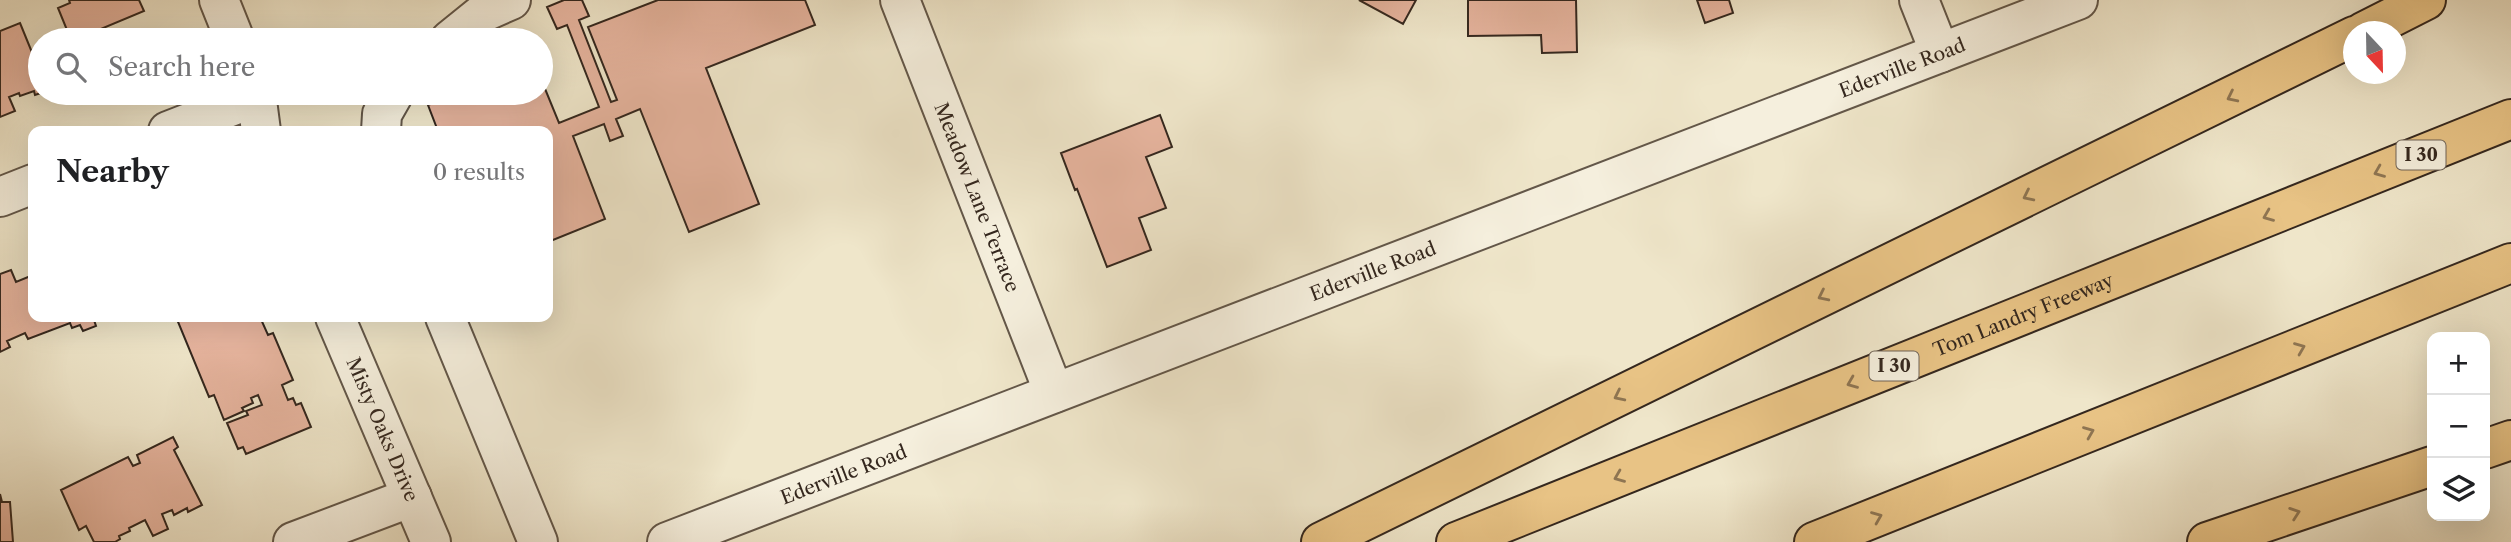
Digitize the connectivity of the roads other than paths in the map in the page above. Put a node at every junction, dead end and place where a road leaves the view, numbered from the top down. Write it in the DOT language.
graph roads {
  1 [pos="219,0"];
  2 [pos="511,0"];
  3 [pos="900,0"];
  4 [pos="1919,0"];
  5 [pos="2078,0"];
  6 [pos="2426,0"];
  7 [pos="2385,21"];
  8 [pos="230,28"];
  9 [pos="465,28"];
  10 [pos="2343,42"];
  11 [pos="1940,53"];
  12 [pos="387,105"];
  13 [pos="258,107"];
  14 [pos="2511,119"];
  15 [pos="187,126"];
  16 [pos="381,126"];
  17 [pos="28,186"];
  18 [pos="0,197"];
  19 [pos="2511,263"];
  20 [pos="337,322"];
  21 [pos="447,322"];
  22 [pos="1054,394"];
  23 [pos="2511,440"];
  24 [pos="2490,447"];
  25 [pos="2427,468"];
  26 [pos="412,497"];
  27 [pos="293,542"];
  28 [pos="431,542"];
  29 [pos="538,542"];
  30 [pos="667,542"];
  31 [pos="1321,542"];
  32 [pos="1456,542"];
  33 [pos="1814,542"];
  34 [pos="2207,542"];
  1 -- 8 [label="street"];
  2 -- 9 [label="street"];
  3 -- 22 [label="street, Meadow Lane Terrace"];
  4 -- 11 [label="street"];
  5 -- 11 [label="street, Ederville Road"];
  6 -- 7 [label="highway"];
  10 -- 31 [label="highway, one-way"];
  11 -- 22 [label="street, Ederville Road"];
  12 -- 16 [label="street"];
  13 -- 15 [label="street"];
  14 -- 32 [label="highway, Tom Landry Freeway / I 30, one-way"];
  17 -- 18 [label="street"];
  33 -- 19 [label="highway, one-way"];
  20 -- 26 [label="street, Misty Oaks Drive"];
  21 -- 29 [label="street"];
  22 -- 30 [label="street, Ederville Road"];
  23 -- 24 [label="highway"];
  34 -- 25 [label="highway, one-way"];
  26 -- 27 [label="street"];
  26 -- 28 [label="street, Misty Oaks Drive"];
}
